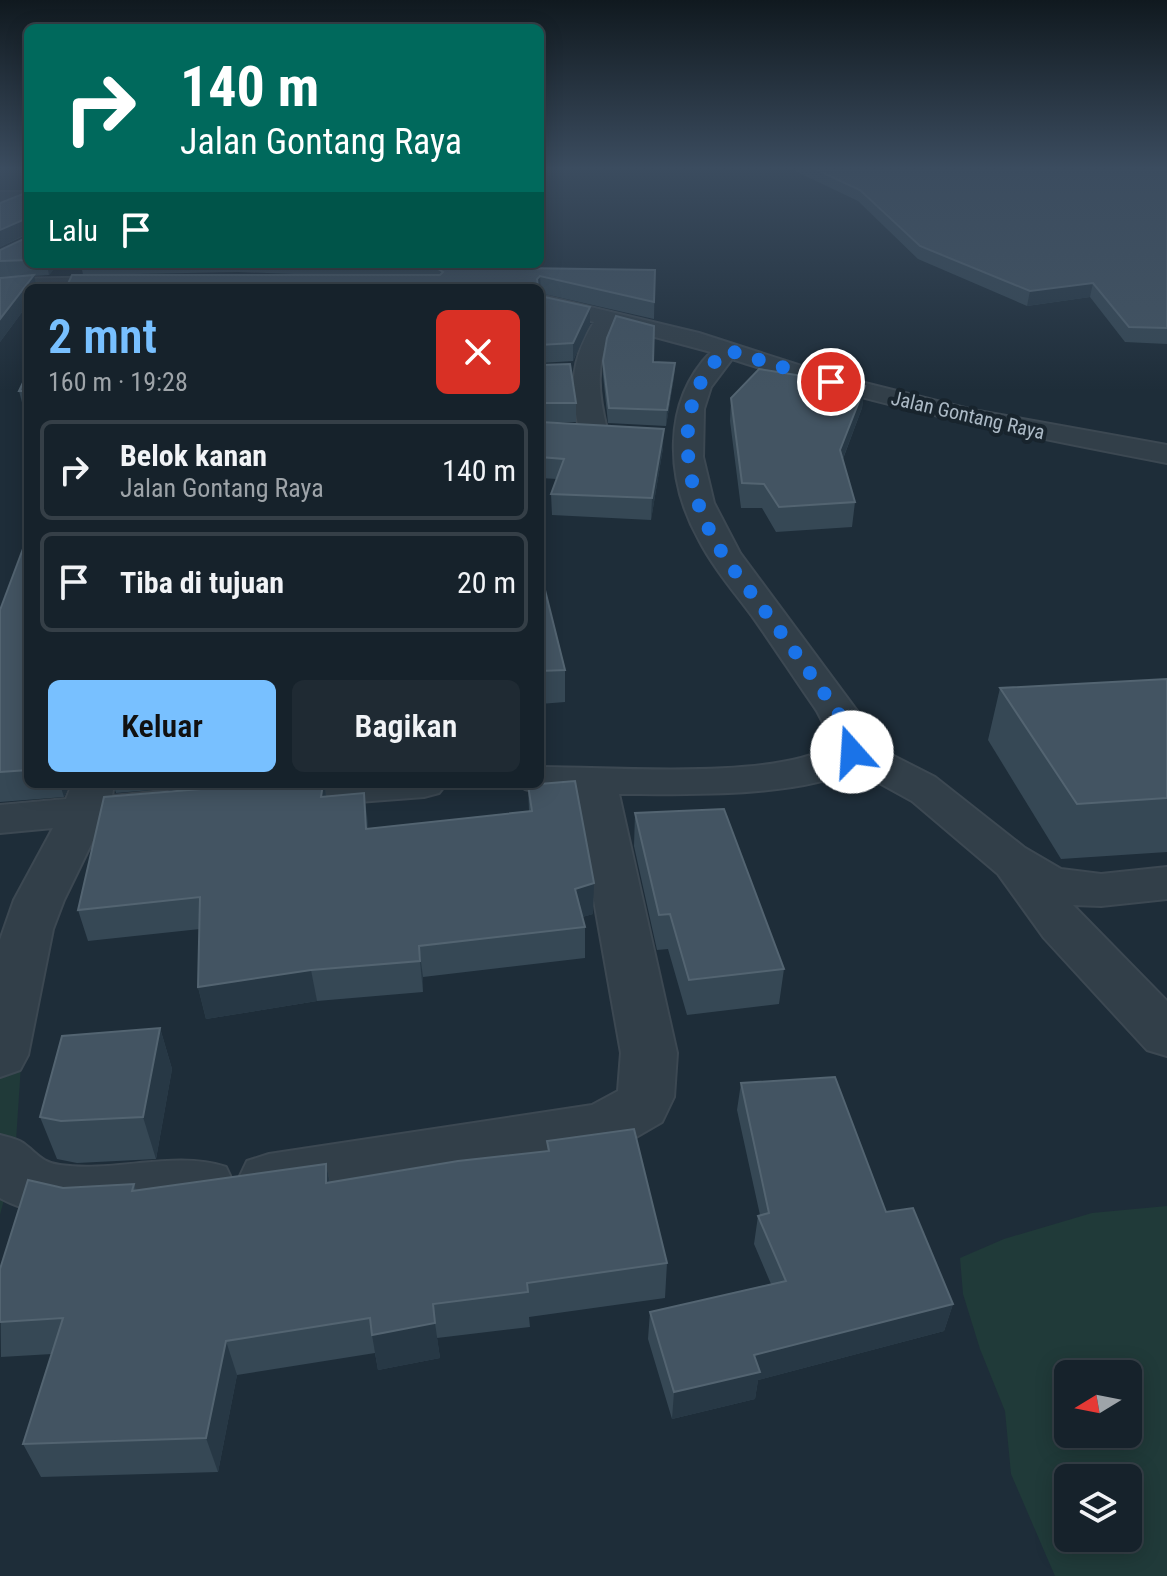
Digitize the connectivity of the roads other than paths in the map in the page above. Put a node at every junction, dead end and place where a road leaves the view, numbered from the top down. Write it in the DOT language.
graph roads {
  1 [pos="148,282"];
  2 [pos="49,284"];
  3 [pos="0,285"];
  4 [pos="24,285"];
  5 [pos="544,303"];
  6 [pos="608,317"];
  7 [pos="727,350"];
  8 [pos="583,371"];
  9 [pos="554,372"];
  10 [pos="565,433"];
  11 [pos="594,433"];
  12 [pos="625,435"];
  13 [pos="1167,454"];
  14 [pos="852,752"];
  15 [pos="567,779"];
  16 [pos="360,788"];
  17 [pos="89,798"];
  18 [pos="0,819"];
  19 [pos="1015,864"];
  20 [pos="1167,883"];
  21 [pos="1167,1035"];
  22 [pos="0,1055"];
  23 [pos="0,1160"];
  1 -- 2 [label="street"];
  3 -- 4 [label="street"];
  5 -- 6 [label="street, Jalan Gontang Raya"];
  6 -- 7 [label="street, Jalan Gontang Raya"];
  6 -- 8 [label="street"];
  7 -- 13 [label="street, Jalan Gontang Raya"];
  7 -- 14 [label="street"];
  8 -- 9 [label="street"];
  8 -- 11 [label="street"];
  10 -- 11 [label="street"];
  11 -- 12 [label="street"];
  14 -- 15 [label="street"];
  14 -- 19 [label="street"];
  15 -- 23 [label="street"];
  16 -- 17 [label="street"];
  17 -- 18 [label="street"];
  17 -- 22 [label="street"];
  19 -- 20 [label="street"];
  19 -- 21 [label="street"];
}
